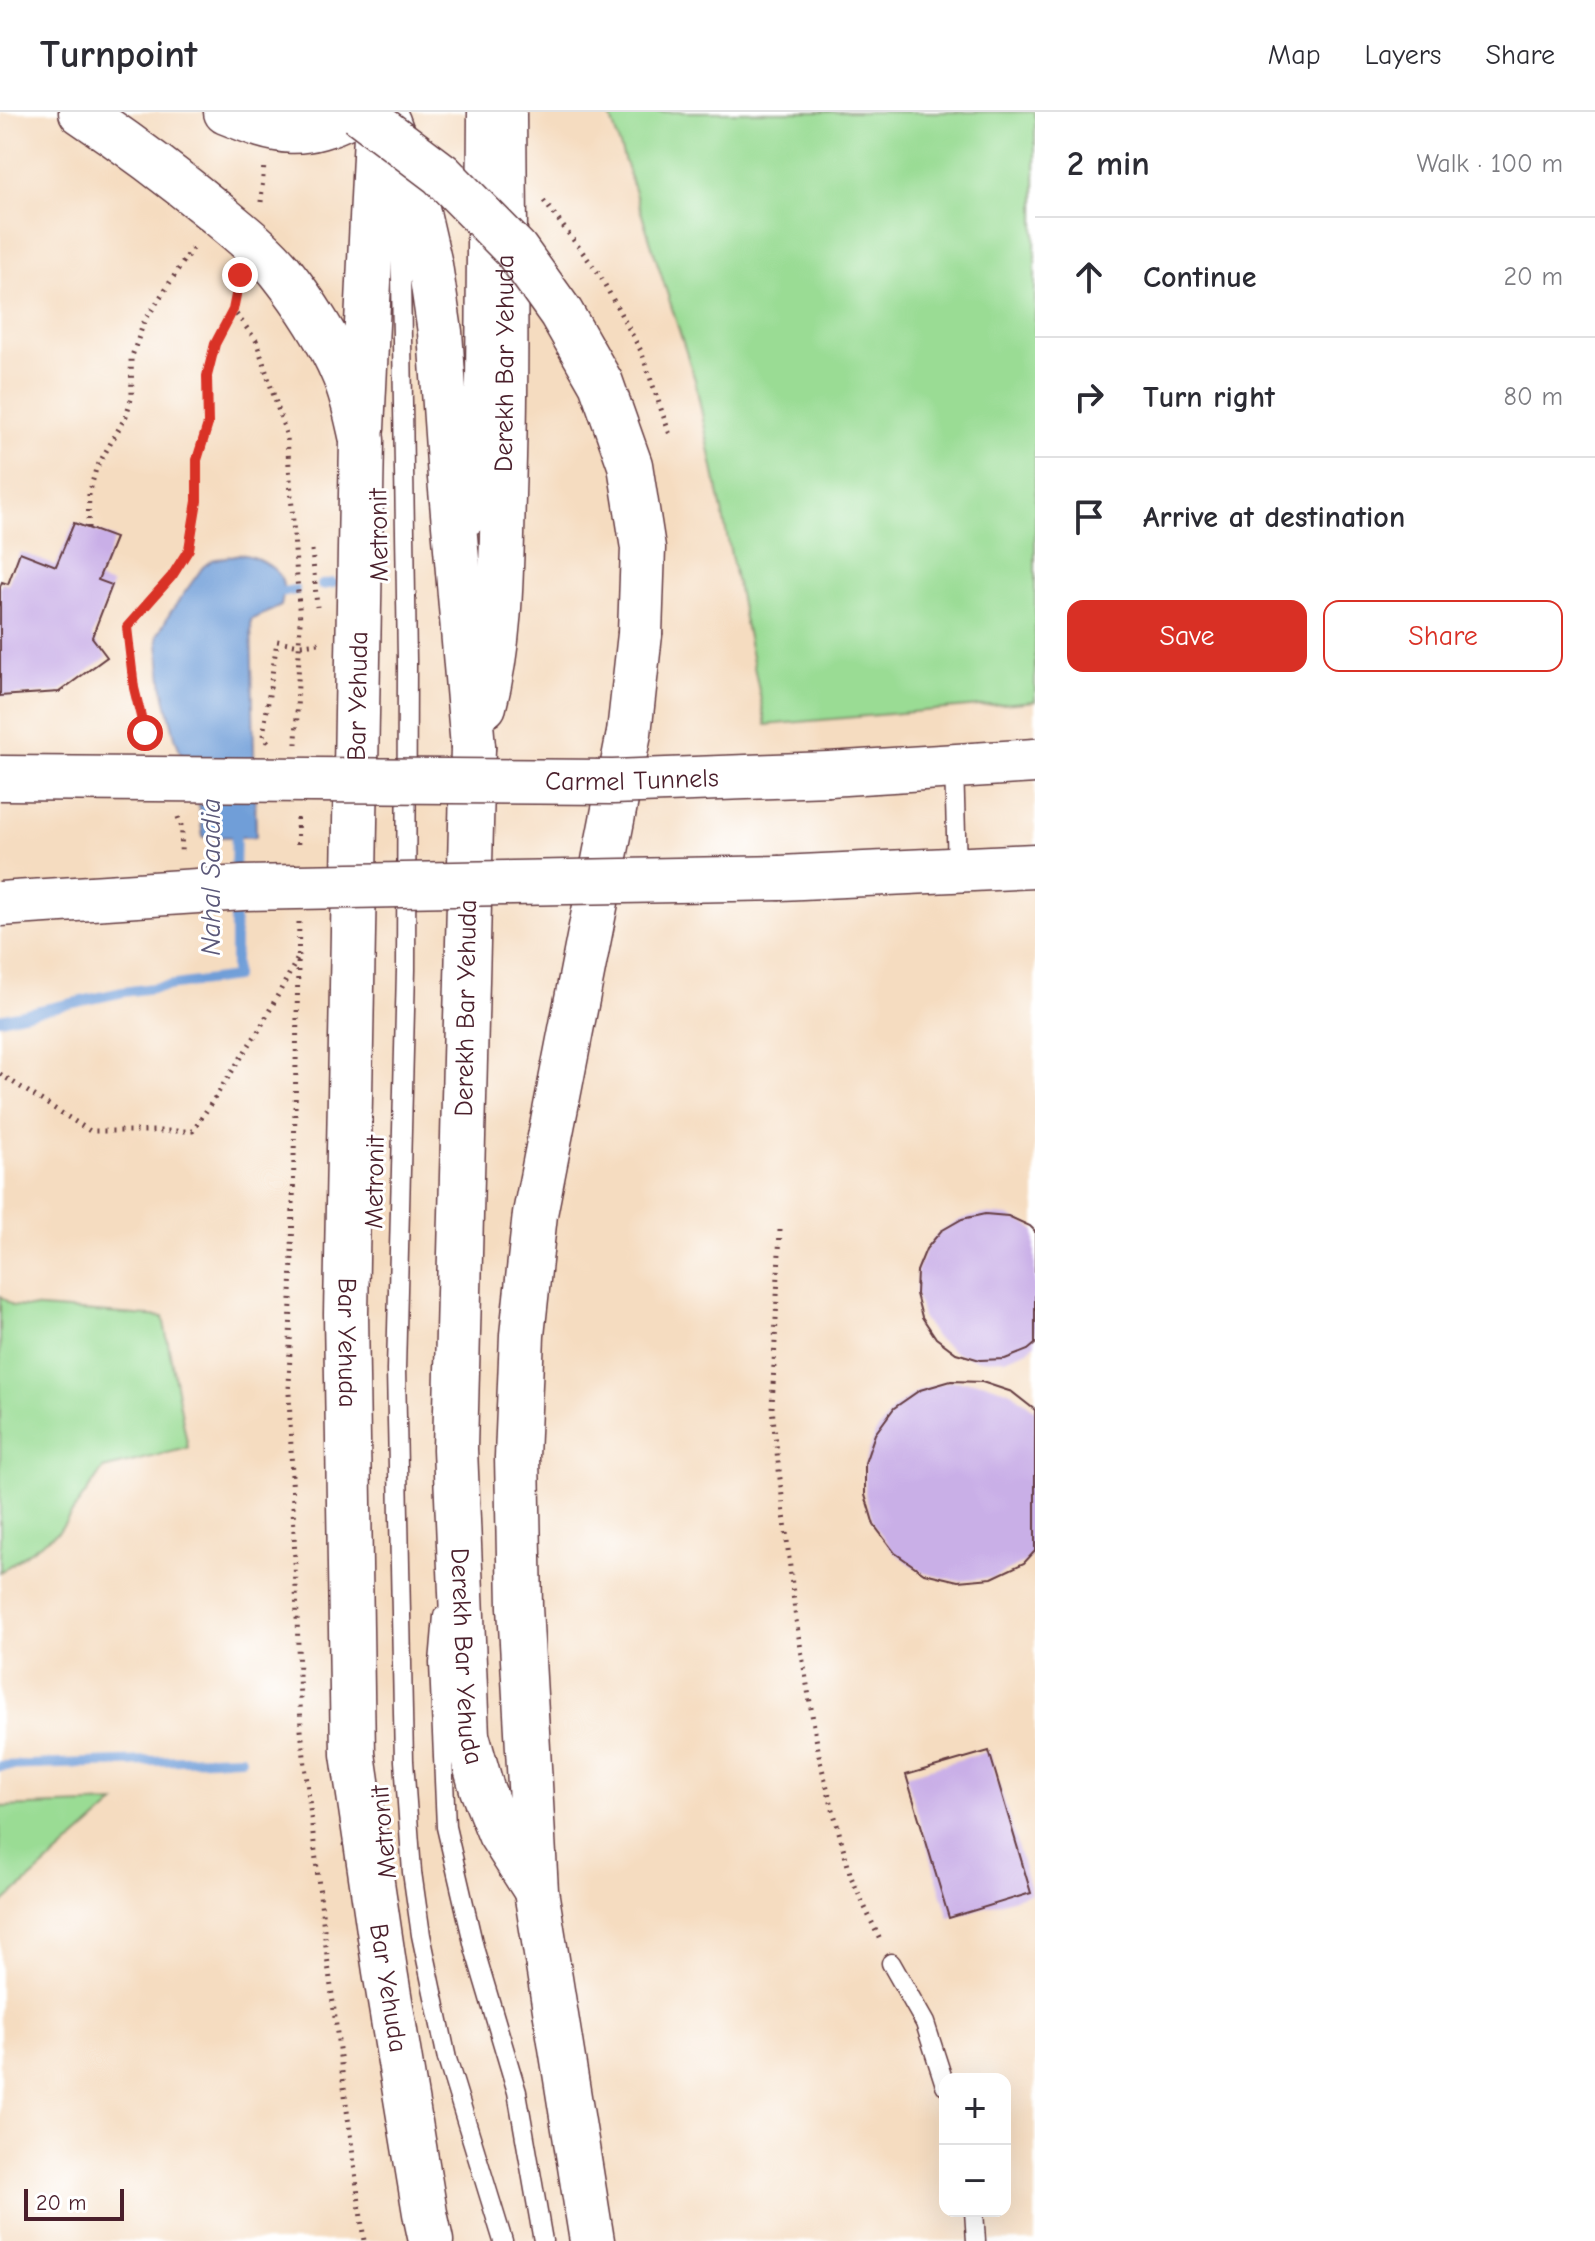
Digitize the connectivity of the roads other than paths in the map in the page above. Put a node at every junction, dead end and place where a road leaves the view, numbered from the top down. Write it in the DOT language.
graph roads {
  1 [pos="61,112"];
  2 [pos="81,112"];
  3 [pos="226,112"];
  4 [pos="357,112"];
  5 [pos="377,112"];
  6 [pos="477,112"];
  7 [pos="504,112"];
  8 [pos="396,125"];
  9 [pos="134,148"];
  10 [pos="362,440"];
  11 [pos="473,747"];
  12 [pos="1035,761"];
  13 [pos="954,766"];
  14 [pos="0,778"];
  15 [pos="1035,866"];
  16 [pos="957,869"];
  17 [pos="0,904"];
  18 [pos="455,1449"];
  19 [pos="536,1891"];
  20 [pos="891,1963"];
  21 [pos="941,2073"];
  22 [pos="975,2217"];
  23 [pos="428,2232"];
  24 [pos="503,2241"];
  25 [pos="543,2241"];
  26 [pos="592,2241"];
  27 [pos="976,2241"];
  1 -- 9 [label="main road"];
  2 -- 9 [label="main road"];
  3 -- 4 [label="main road"];
  4 -- 19 [label="main road, bridge"];
  5 -- 10 [label="main road"];
  6 -- 11 [label="lane"];
  7 -- 11 [label="main road, Derekh Bar Yehuda"];
  8 -- 11 [label="main road"];
  8 -- 24 [label="lane, Metronit"];
  9 -- 10 [label="main road"];
  10 -- 23 [label="main road, Bar Yehuda"];
  11 -- 18 [label="main road, Derekh Bar Yehuda"];
  12 -- 13 [label="main road, Carmel Tunnels"];
  13 -- 14 [label="main road, Carmel Tunnels, bridge"];
  13 -- 16 [label="lane"];
  15 -- 16 [label="main road"];
  16 -- 17 [label="main road, bridge"];
  18 -- 19 [label="main road, Derekh Bar Yehuda"];
  18 -- 25 [label="lane"];
  19 -- 26 [label="main road"];
  20 -- 21 [label="lane"];
  22 -- 27 [label="lane"];
}
